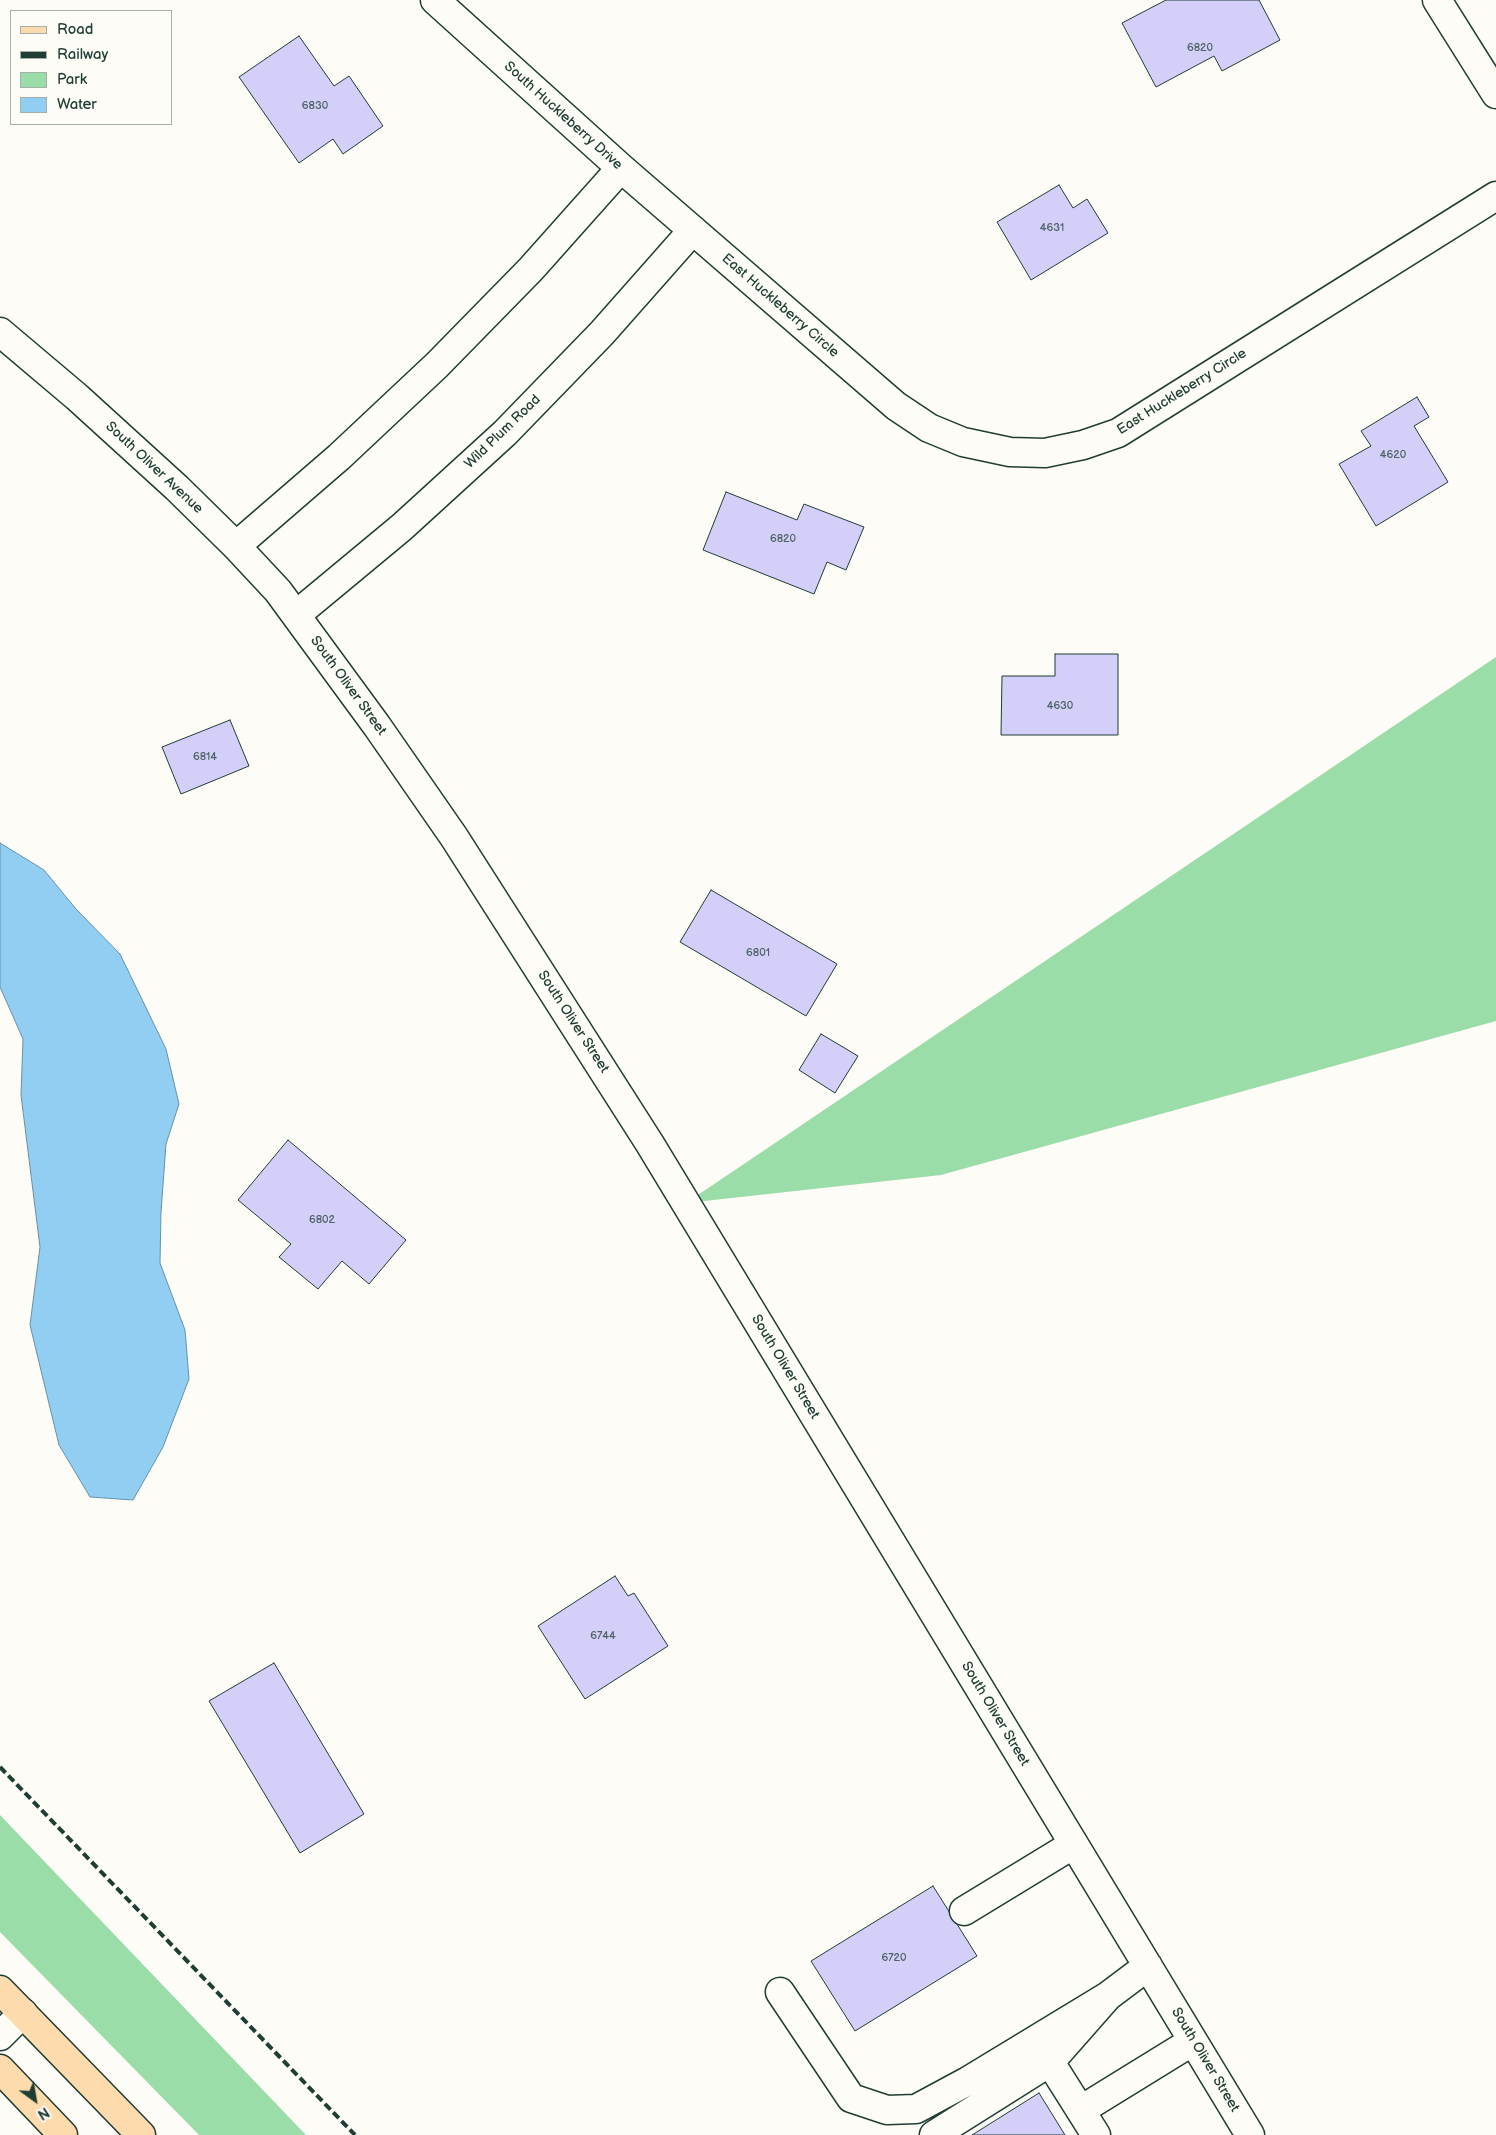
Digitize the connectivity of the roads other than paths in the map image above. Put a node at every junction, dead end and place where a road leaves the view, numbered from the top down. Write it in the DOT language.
graph roads {
  1 [pos="435,0"];
  2 [pos="1437,0"];
  3 [pos="1496,94"];
  4 [pos="621,168"];
  5 [pos="1496,196"];
  6 [pos="693,230"];
  7 [pos="0,332"];
  8 [pos="236,546"];
  9 [pos="296,615"];
  10 [pos="1074,1844"];
  11 [pos="964,1911"];
  12 [pos="1148,1966"];
  13 [pos="0,1990"];
  14 [pos="780,1992"];
  15 [pos="1108,1996"];
  16 [pos="23,2013"];
  17 [pos="0,2036"];
  18 [pos="1194,2041"];
  19 [pos="1050,2062"];
  20 [pos="0,2070"];
  21 [pos="1081,2110"];
  22 [pos="63,2135"];
  23 [pos="142,2135"];
  24 [pos="934,2135"];
  25 [pos="1096,2135"];
  26 [pos="1250,2135"];
  1 -- 4 [label="street, South Huckleberry Drive"];
  2 -- 3 [label="street"];
  4 -- 6 [label="street, South Huckleberry Drive"];
  4 -- 8 [label="street"];
  5 -- 6 [label="street, East Huckleberry Circle"];
  6 -- 9 [label="street, Wild Plum Road"];
  7 -- 8 [label="street, South Oliver Avenue"];
  8 -- 9 [label="street, South Oliver Avenue"];
  9 -- 10 [label="street, South Oliver Street"];
  10 -- 11 [label="street"];
  10 -- 12 [label="street, South Oliver Street"];
  12 -- 15 [label="street"];
  12 -- 18 [label="street, South Oliver Street"];
  13 -- 16 [label="main road"];
  14 -- 15 [label="street"];
  15 -- 19 [label="street"];
  16 -- 17 [label="street"];
  16 -- 23 [label="main road"];
  18 -- 21 [label="street"];
  18 -- 26 [label="street, South Oliver Street"];
  19 -- 21 [label="street"];
  19 -- 24 [label="street"];
  20 -- 22 [label="main road"];
  21 -- 25 [label="street"];
}
